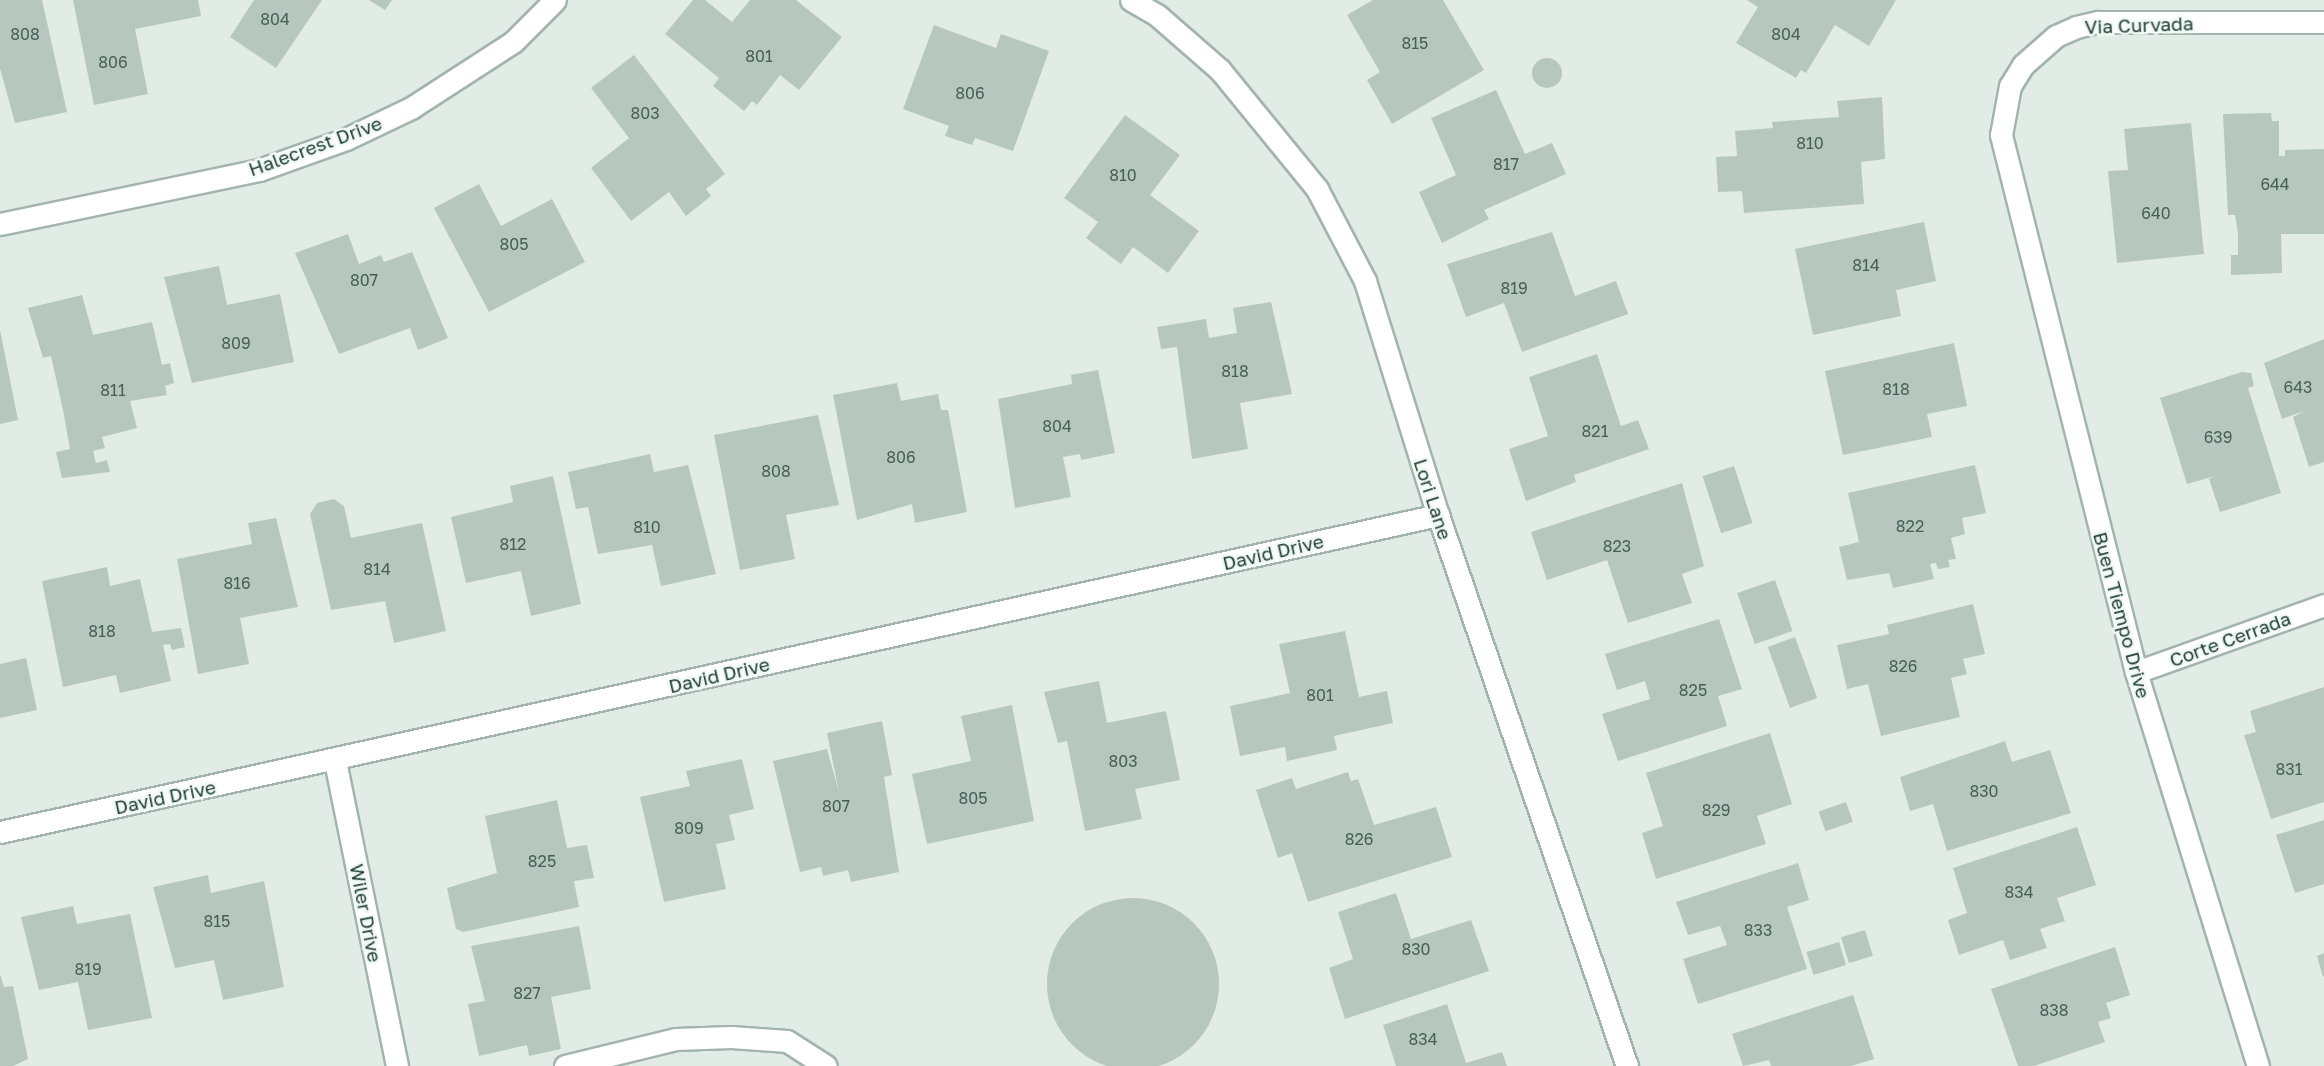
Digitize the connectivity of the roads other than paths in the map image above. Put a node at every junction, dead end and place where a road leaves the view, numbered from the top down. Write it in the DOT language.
graph roads {
  1 [pos="555,0"];
  2 [pos="1131,0"];
  3 [pos="2324,22"];
  4 [pos="2005,159"];
  5 [pos="0,224"];
  6 [pos="1437,515"];
  7 [pos="2324,605"];
  8 [pos="2136,673"];
  9 [pos="335,761"];
  10 [pos="0,832"];
  11 [pos="397,1066"];
  12 [pos="565,1066"];
  13 [pos="826,1066"];
  14 [pos="1627,1066"];
  15 [pos="2258,1066"];
  1 -- 5 [label="street, Halecrest Drive"];
  2 -- 6 [label="street, Lori Lane"];
  3 -- 4 [label="street, Via Curvada"];
  4 -- 8 [label="street, Buen Tiempo Drive"];
  6 -- 9 [label="street, David Drive"];
  6 -- 14 [label="street, Lori Lane"];
  7 -- 8 [label="street, Corte Cerrada"];
  8 -- 15 [label="street, Buen Tiempo Drive"];
  9 -- 10 [label="street, David Drive"];
  9 -- 11 [label="street, Wiler Drive"];
  12 -- 13 [label="street"];
}
